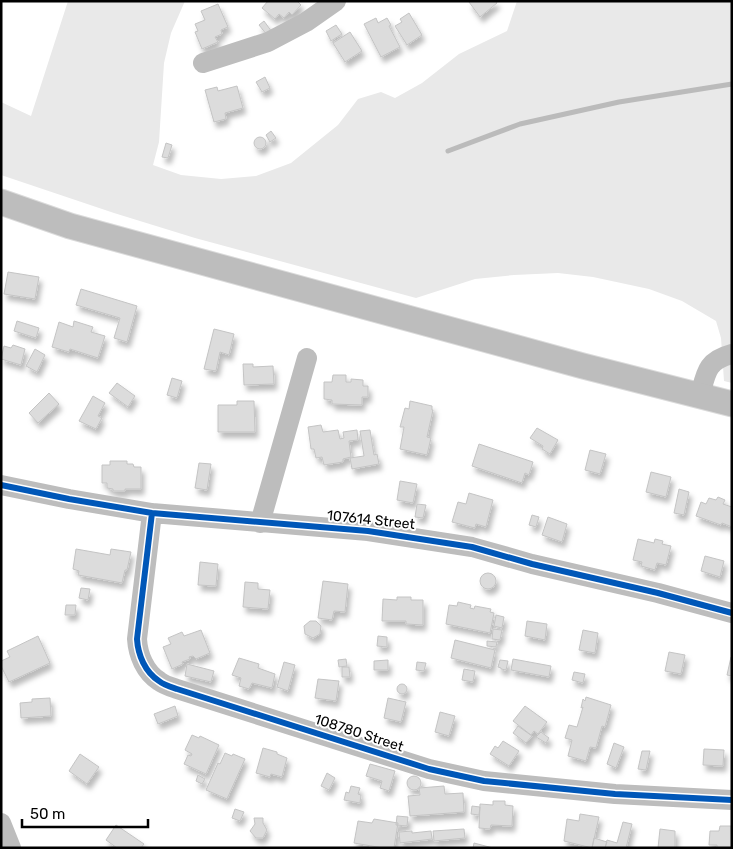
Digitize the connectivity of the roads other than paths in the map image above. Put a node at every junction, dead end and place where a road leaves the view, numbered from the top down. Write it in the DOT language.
graph roads {
  1 [pos="336,1"];
  2 [pos="203,63"];
  3 [pos="1,202"];
  4 [pos="732,354"];
  5 [pos="307,358"];
  6 [pos="700,396"];
  7 [pos="732,404"];
  8 [pos="1,485"];
  9 [pos="152,513"];
  10 [pos="260,523"];
  11 [pos="732,613"];
  12 [pos="732,800"];
  13 [pos="1,823"];
  14 [pos="11,848"];
  1 -- 2 [label="street"];
  3 -- 6 [label="main road"];
  4 -- 6 [label="street"];
  5 -- 10 [label="street"];
  6 -- 7 [label="main road"];
  8 -- 9 [label="street, 107614 Street"];
  9 -- 10 [label="street, 107614 Street"];
  9 -- 12 [label="street, 108780 Street"];
  10 -- 11 [label="street, 107614 Street"];
  13 -- 14 [label="street"];
}
